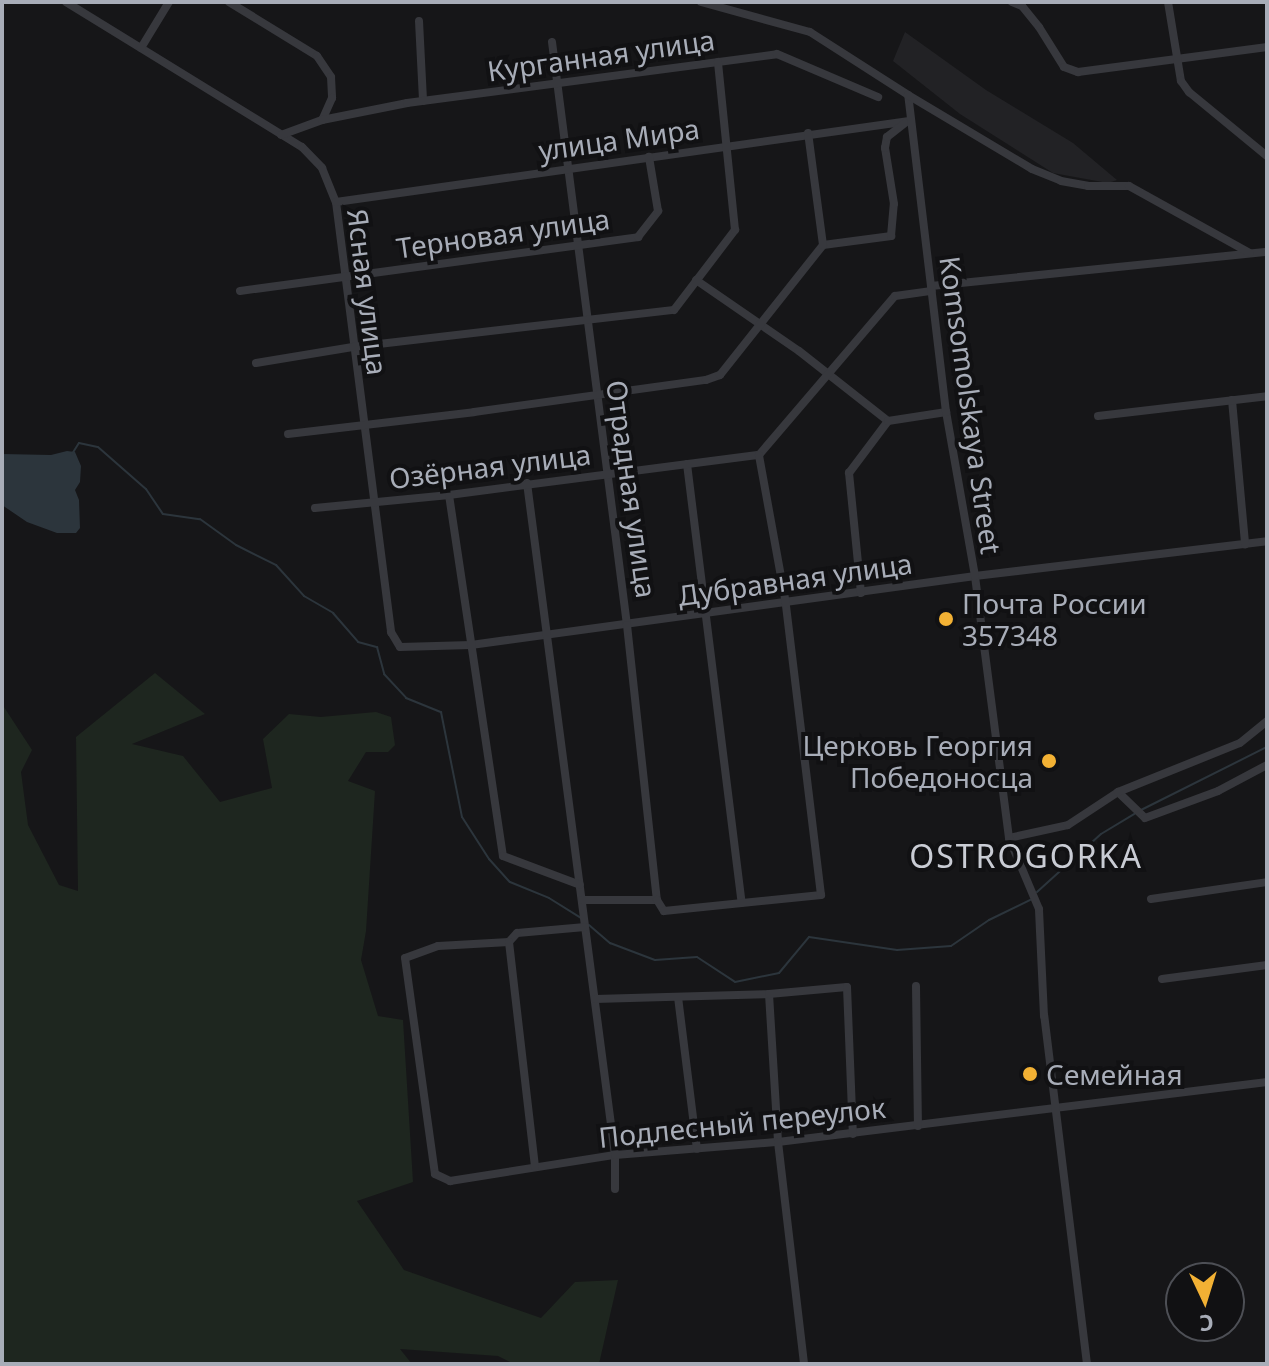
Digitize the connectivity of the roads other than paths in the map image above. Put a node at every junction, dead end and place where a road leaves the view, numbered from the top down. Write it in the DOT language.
graph roads {
  1 [pos="66,2"];
  2 [pos="169,2"];
  3 [pos="229,2"];
  4 [pos="701,2"];
  5 [pos="1012,2"];
  6 [pos="1168,2"];
  7 [pos="419,21"];
  8 [pos="552,42"];
  9 [pos="1267,47"];
  10 [pos="141,48"];
  11 [pos="1176,57"];
  12 [pos="718,62"];
  13 [pos="557,85"];
  14 [pos="908,95"];
  15 [pos="878,97"];
  16 [pos="423,101"];
  17 [pos="322,120"];
  18 [pos="909,121"];
  19 [pos="808,133"];
  20 [pos="281,135"];
  21 [pos="728,145"];
  22 [pos="1267,156"];
  23 [pos="649,157"];
  24 [pos="568,169"];
  25 [pos="336,202"];
  26 [pos="578,245"];
  27 [pos="823,245"];
  28 [pos="1267,252"];
  29 [pos="1250,253"];
  30 [pos="344,276"];
  31 [pos="696,280"];
  32 [pos="932,288"];
  33 [pos="240,291"];
  34 [pos="587,320"];
  35 [pos="760,324"];
  36 [pos="353,347"];
  37 [pos="256,363"];
  38 [pos="829,375"];
  39 [pos="597,394"];
  40 [pos="1267,396"];
  41 [pos="1232,400"];
  42 [pos="946,412"];
  43 [pos="1098,416"];
  44 [pos="888,421"];
  45 [pos="363,423"];
  46 [pos="288,434"];
  47 [pos="759,455"];
  48 [pos="687,464"];
  49 [pos="607,474"];
  50 [pos="527,483"];
  51 [pos="449,495"];
  52 [pos="375,503"];
  53 [pos="315,508"];
  54 [pos="1267,541"];
  55 [pos="1245,544"];
  56 [pos="975,576"];
  57 [pos="861,593"];
  58 [pos="786,604"];
  59 [pos="706,614"];
  60 [pos="627,625"];
  61 [pos="391,632"];
  62 [pos="546,635"];
  63 [pos="471,645"];
  64 [pos="1267,721"];
  65 [pos="1267,765"];
  66 [pos="1118,792"];
  67 [pos="1009,838"];
  68 [pos="1267,882"];
  69 [pos="580,885"];
  70 [pos="1151,899"];
  71 [pos="582,900"];
  72 [pos="657,900"];
  73 [pos="742,903"];
  74 [pos="585,927"];
  75 [pos="509,942"];
  76 [pos="1267,965"];
  77 [pos="1162,979"];
  78 [pos="916,986"];
  79 [pos="769,994"];
  80 [pos="678,997"];
  81 [pos="595,999"];
  82 [pos="1267,1082"];
  83 [pos="1056,1108"];
  84 [pos="918,1126"];
  85 [pos="853,1134"];
  86 [pos="778,1142"];
  87 [pos="697,1149"];
  88 [pos="615,1155"];
  89 [pos="535,1167"];
  90 [pos="615,1189"];
  91 [pos="804,1364"];
  92 [pos="1087,1364"];
  1 -- 10 [label="street, Ясная улица"];
  2 -- 10 [label="street"];
  3 -- 17 [label="street"];
  4 -- 14 [label="street"];
  5 -- 11 [label="street"];
  6 -- 11 [label="street"];
  7 -- 16 [label="street"];
  8 -- 13 [label="street, Отрадная улица"];
  9 -- 11 [label="street"];
  10 -- 20 [label="street, Ясная улица"];
  11 -- 22 [label="street"];
  12 -- 13 [label="street, Курганная улица"];
  12 -- 15 [label="street, Курганная улица"];
  12 -- 21 [label="street"];
  13 -- 16 [label="street, Курганная улица"];
  13 -- 24 [label="street, Отрадная улица"];
  14 -- 18 [label="street, Komsomolskaya Street"];
  14 -- 29 [label="street"];
  16 -- 17 [label="street, Курганная улица"];
  17 -- 20 [label="street, Курганная улица"];
  18 -- 19 [label="street, улица Мира"];
  18 -- 27 [label="street"];
  18 -- 32 [label="street, Komsomolskaya Street"];
  19 -- 21 [label="street, улица Мира"];
  19 -- 27 [label="street"];
  20 -- 25 [label="street, Ясная улица"];
  21 -- 23 [label="street, улица Мира"];
  21 -- 31 [label="street"];
  23 -- 24 [label="street, улица Мира"];
  23 -- 26 [label="street, Терновая улица"];
  24 -- 25 [label="street, улица Мира"];
  24 -- 26 [label="street, Отрадная улица"];
  25 -- 30 [label="street, Ясная улица"];
  26 -- 30 [label="street, Терновая улица"];
  26 -- 34 [label="street, Отрадная улица"];
  27 -- 35 [label="street"];
  28 -- 29 [label="street"];
  29 -- 32 [label="street"];
  30 -- 33 [label="street, Терновая улица"];
  30 -- 36 [label="street, Ясная улица"];
  31 -- 34 [label="street"];
  31 -- 35 [label="street"];
  32 -- 38 [label="street"];
  32 -- 42 [label="street, Komsomolskaya Street"];
  34 -- 36 [label="street"];
  34 -- 39 [label="street, Отрадная улица"];
  35 -- 38 [label="street"];
  35 -- 39 [label="street"];
  36 -- 37 [label="street"];
  36 -- 45 [label="street, Ясная улица"];
  38 -- 44 [label="street"];
  38 -- 47 [label="street"];
  39 -- 45 [label="street"];
  39 -- 49 [label="street, Отрадная улица"];
  40 -- 41 [label="street"];
  41 -- 43 [label="street"];
  41 -- 55 [label="street"];
  42 -- 44 [label="street"];
  42 -- 56 [label="street, Komsomolskaya Street"];
  44 -- 57 [label="street"];
  45 -- 46 [label="street"];
  45 -- 52 [label="street, Ясная улица"];
  47 -- 48 [label="street, Озёрная улица"];
  47 -- 58 [label="street"];
  48 -- 49 [label="street, Озёрная улица"];
  48 -- 59 [label="street"];
  49 -- 50 [label="street, Озёрная улица"];
  49 -- 60 [label="street, Отрадная улица"];
  50 -- 51 [label="street, Озёрная улица"];
  50 -- 62 [label="street"];
  51 -- 52 [label="street, Озёрная улица"];
  51 -- 63 [label="street"];
  52 -- 53 [label="street, Озёрная улица"];
  52 -- 61 [label="street, Ясная улица"];
  54 -- 55 [label="street, Дубравная улица"];
  55 -- 56 [label="street, Дубравная улица"];
  56 -- 57 [label="street, Дубравная улица"];
  56 -- 67 [label="street, Komsomolskaya Street"];
  57 -- 58 [label="street, Дубравная улица"];
  58 -- 59 [label="street, Дубравная улица"];
  58 -- 73 [label="street"];
  59 -- 60 [label="street, Дубравная улица"];
  59 -- 73 [label="street"];
  60 -- 62 [label="street, Дубравная улица"];
  60 -- 72 [label="street, Отрадная улица"];
  61 -- 63 [label="street, Дубравная улица"];
  62 -- 63 [label="street, Дубравная улица"];
  62 -- 69 [label="street"];
  63 -- 69 [label="street"];
  64 -- 66 [label="street"];
  65 -- 66 [label="street"];
  66 -- 67 [label="street"];
  67 -- 83 [label="street, Komsomolskaya Street"];
  68 -- 70 [label="street"];
  69 -- 71 [label="street"];
  71 -- 72 [label="street"];
  71 -- 74 [label="street"];
  72 -- 73 [label="street"];
  74 -- 75 [label="street"];
  74 -- 81 [label="street"];
  75 -- 89 [label="street"];
  75 -- 89 [label="street, Подлесный переулок"];
  76 -- 77 [label="street"];
  78 -- 84 [label="street"];
  79 -- 80 [label="street"];
  79 -- 85 [label="street"];
  79 -- 86 [label="street"];
  80 -- 81 [label="street"];
  80 -- 87 [label="street"];
  81 -- 88 [label="street"];
  82 -- 83 [label="street, Подлесный переулок"];
  83 -- 84 [label="street, Подлесный переулок"];
  83 -- 92 [label="street"];
  84 -- 85 [label="street, Подлесный переулок"];
  85 -- 86 [label="street, Подлесный переулок"];
  86 -- 87 [label="street, Подлесный переулок"];
  86 -- 91 [label="street"];
  87 -- 88 [label="street, Подлесный переулок"];
  88 -- 89 [label="street, Подлесный переулок"];
  88 -- 90 [label="street"];
}
